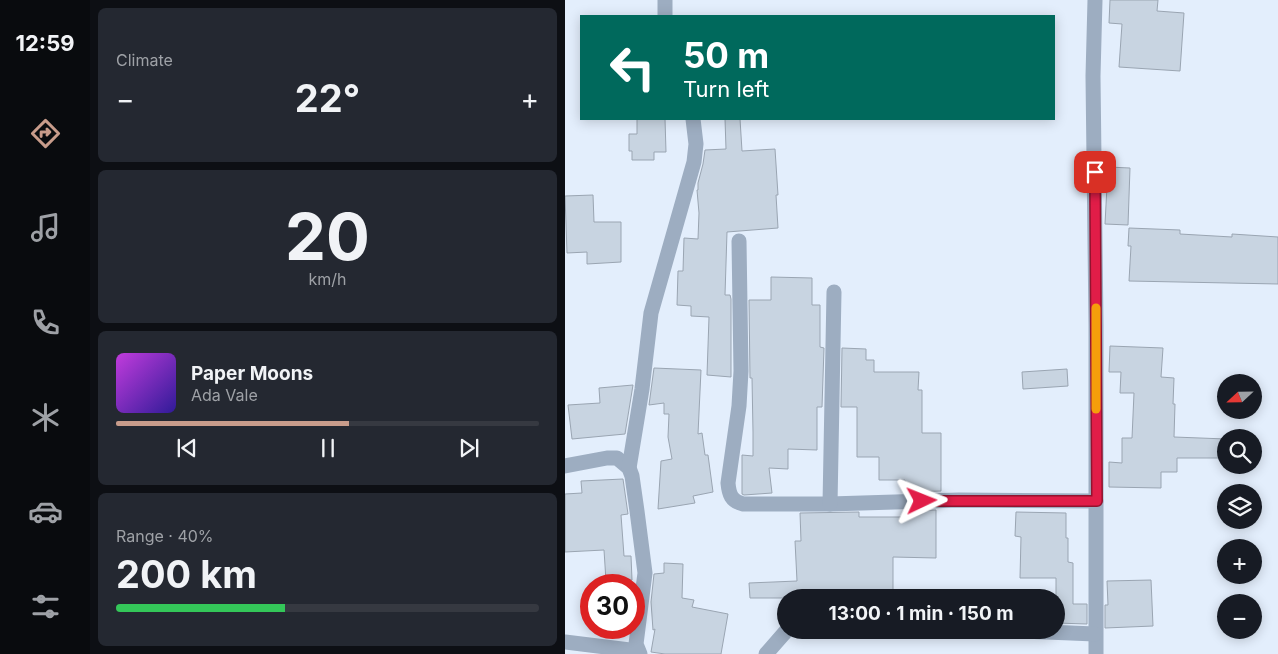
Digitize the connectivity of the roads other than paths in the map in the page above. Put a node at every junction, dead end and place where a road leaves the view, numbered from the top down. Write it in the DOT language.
graph roads {
  1 [pos="665,0"];
  2 [pos="1095,0"];
  3 [pos="665,15"];
  4 [pos="693,120"];
  5 [pos="739,241"];
  6 [pos="834,292"];
  7 [pos="565,466"];
  8 [pos="629,468"];
  9 [pos="1097,501"];
  10 [pos="830,504"];
  11 [pos="1065,633"];
  12 [pos="1095,634"];
  13 [pos="779,639"];
  14 [pos="565,642"];
  15 [pos="639,653"];
  16 [pos="766,654"];
  17 [pos="1096,654"];
  1 -- 3 [label="street"];
  2 -- 9 [label="street"];
  4 -- 8 [label="street"];
  5 -- 10 [label="street"];
  6 -- 10 [label="street"];
  7 -- 8 [label="street"];
  8 -- 15 [label="street"];
  9 -- 10 [label="street"];
  9 -- 12 [label="street"];
  11 -- 12 [label="street"];
  12 -- 17 [label="street"];
  13 -- 16 [label="street"];
  14 -- 15 [label="street"];
}
